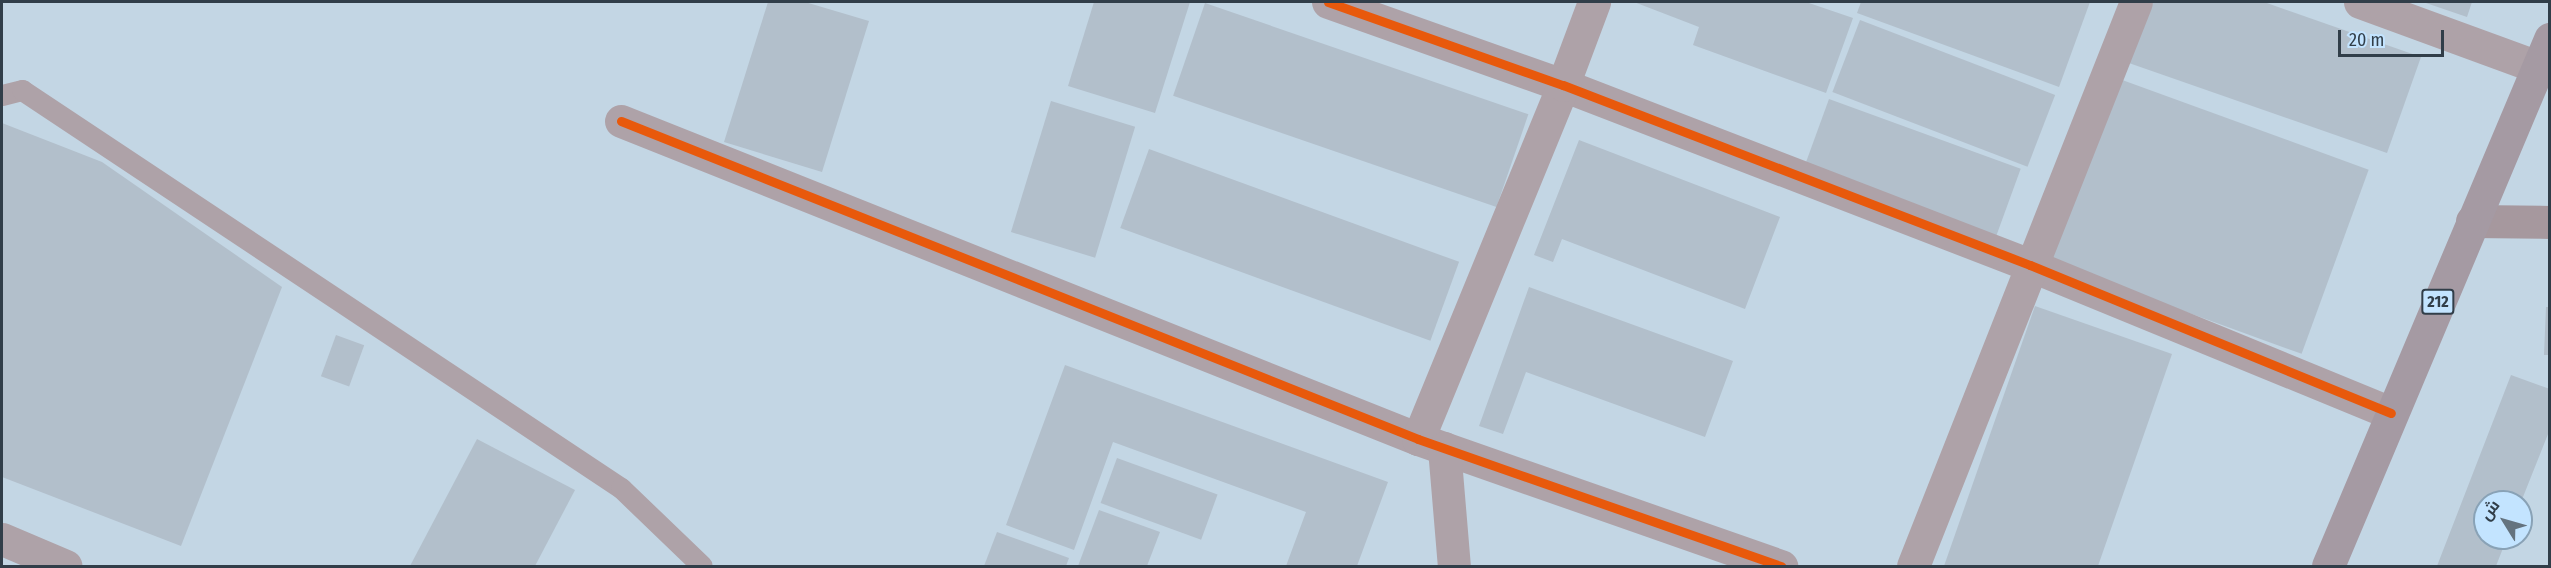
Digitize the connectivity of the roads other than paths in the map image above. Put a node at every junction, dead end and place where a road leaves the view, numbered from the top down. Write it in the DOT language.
graph roads {
  1 [pos="1328,2"];
  2 [pos="1594,2"];
  3 [pos="2136,2"];
  4 [pos="2360,2"];
  5 [pos="2544,53"];
  6 [pos="1563,85"];
  7 [pos="2,95"];
  8 [pos="621,121"];
  9 [pos="2472,221"];
  10 [pos="2550,222"];
  11 [pos="2030,265"];
  12 [pos="2391,413"];
  13 [pos="1431,444"];
  14 [pos="2,539"];
  15 [pos="66,567"];
  16 [pos="702,567"];
  17 [pos="1454,567"];
  18 [pos="1781,567"];
  19 [pos="1913,567"];
  20 [pos="2328,567"];
  1 -- 6 [label="street"];
  2 -- 6 [label="street"];
  3 -- 11 [label="street"];
  4 -- 5 [label="street"];
  5 -- 9 [label="main road, 212"];
  6 -- 11 [label="street"];
  6 -- 13 [label="street"];
  7 -- 16 [label="lane"];
  8 -- 13 [label="street"];
  9 -- 10 [label="street"];
  9 -- 12 [label="main road, 212"];
  11 -- 12 [label="street"];
  11 -- 19 [label="street"];
  12 -- 20 [label="main road, 212"];
  13 -- 17 [label="street"];
  13 -- 18 [label="street"];
  14 -- 15 [label="street"];
}
